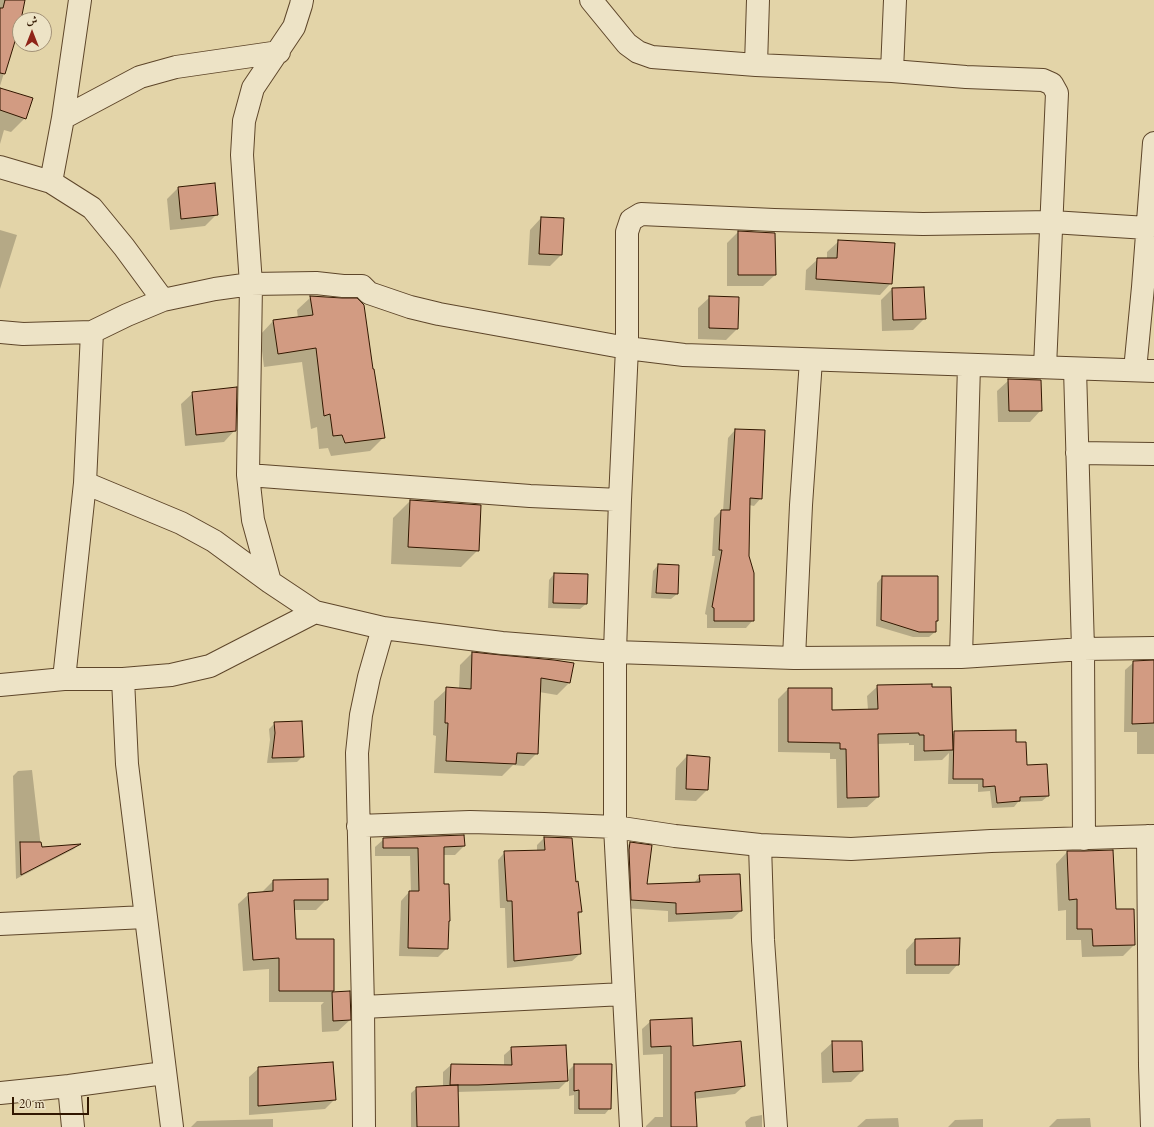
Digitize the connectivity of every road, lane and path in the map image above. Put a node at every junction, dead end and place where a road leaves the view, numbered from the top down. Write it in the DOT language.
graph roads {
  1 [pos="80,0"];
  2 [pos="302,0"];
  3 [pos="591,0"];
  4 [pos="758,0"];
  5 [pos="895,0"];
  6 [pos="279,52"];
  7 [pos="756,65"];
  8 [pos="892,70"];
  9 [pos="63,118"];
  10 [pos="1154,143"];
  11 [pos="0,167"];
  12 [pos="51,182"];
  13 [pos="1052,222"];
  14 [pos="1147,228"];
  15 [pos="251,284"];
  16 [pos="1148,288"];
  17 [pos="163,300"];
  18 [pos="0,332"];
  19 [pos="92,332"];
  20 [pos="627,348"];
  21 [pos="811,360"];
  22 [pos="969,365"];
  23 [pos="1045,367"];
  24 [pos="1075,369"];
  25 [pos="1144,371"];
  26 [pos="1077,453"];
  27 [pos="1154,454"];
  28 [pos="248,475"];
  29 [pos="84,482"];
  30 [pos="620,500"];
  31 [pos="270,582"];
  32 [pos="315,612"];
  33 [pos="383,628"];
  34 [pos="1154,648"];
  35 [pos="1083,650"];
  36 [pos="615,652"];
  37 [pos="961,657"];
  38 [pos="794,658"];
  39 [pos="123,678"];
  40 [pos="64,679"];
  41 [pos="0,685"];
  42 [pos="358,826"];
  43 [pos="615,827"];
  44 [pos="1151,836"];
  45 [pos="1084,839"];
  46 [pos="760,846"];
  47 [pos="145,917"];
  48 [pos="0,924"];
  49 [pos="1152,926"];
  50 [pos="624,994"];
  51 [pos="363,1007"];
  52 [pos="164,1074"];
  53 [pos="69,1086"];
  54 [pos="0,1093"];
  55 [pos="73,1127"];
  56 [pos="172,1127"];
  57 [pos="364,1127"];
  58 [pos="631,1127"];
  59 [pos="776,1127"];
  60 [pos="1152,1127"];
  1 -- 9 [label="street"];
  2 -- 6 [label="street"];
  3 -- 7 [label="street"];
  4 -- 7 [label="street"];
  5 -- 8 [label="street"];
  6 -- 9 [label="street"];
  6 -- 15 [label="street"];
  7 -- 8 [label="street"];
  8 -- 13 [label="street"];
  9 -- 12 [label="street"];
  10 -- 14 [label="street"];
  11 -- 12 [label="street"];
  12 -- 17 [label="street"];
  13 -- 14 [label="street"];
  13 -- 20 [label="street"];
  13 -- 23 [label="street"];
  14 -- 16 [label="street"];
  15 -- 17 [label="street"];
  15 -- 20 [label="street"];
  15 -- 28 [label="street"];
  16 -- 25 [label="street"];
  17 -- 19 [label="street"];
  18 -- 19 [label="street"];
  19 -- 29 [label="street"];
  20 -- 21 [label="street"];
  20 -- 30 [label="street"];
  21 -- 22 [label="street"];
  21 -- 38 [label="street"];
  22 -- 23 [label="street"];
  22 -- 37 [label="street"];
  23 -- 24 [label="street"];
  24 -- 25 [label="street"];
  24 -- 26 [label="street"];
  26 -- 27 [label="street"];
  26 -- 35 [label="street"];
  28 -- 30 [label="street"];
  28 -- 31 [label="street"];
  29 -- 31 [label="street"];
  29 -- 40 [label="street"];
  30 -- 36 [label="street"];
  31 -- 32 [label="street"];
  32 -- 33 [label="street"];
  32 -- 39 [label="street"];
  33 -- 36 [label="street"];
  33 -- 42 [label="street"];
  34 -- 35 [label="street"];
  35 -- 37 [label="street"];
  35 -- 45 [label="street"];
  36 -- 38 [label="street"];
  36 -- 43 [label="street"];
  37 -- 38 [label="street"];
  39 -- 40 [label="street"];
  39 -- 47 [label="street"];
  40 -- 41 [label="street"];
  42 -- 43 [label="street"];
  42 -- 51 [label="street"];
  43 -- 46 [label="street"];
  43 -- 50 [label="street"];
  44 -- 45 [label="street"];
  44 -- 49 [label="street"];
  45 -- 46 [label="street"];
  46 -- 59 [label="street"];
  47 -- 48 [label="street"];
  47 -- 52 [label="street"];
  49 -- 60 [label="street"];
  50 -- 51 [label="street"];
  50 -- 58 [label="street"];
  51 -- 57 [label="street"];
  52 -- 53 [label="street"];
  52 -- 56 [label="street"];
  53 -- 54 [label="street"];
  53 -- 55 [label="street"];
}
